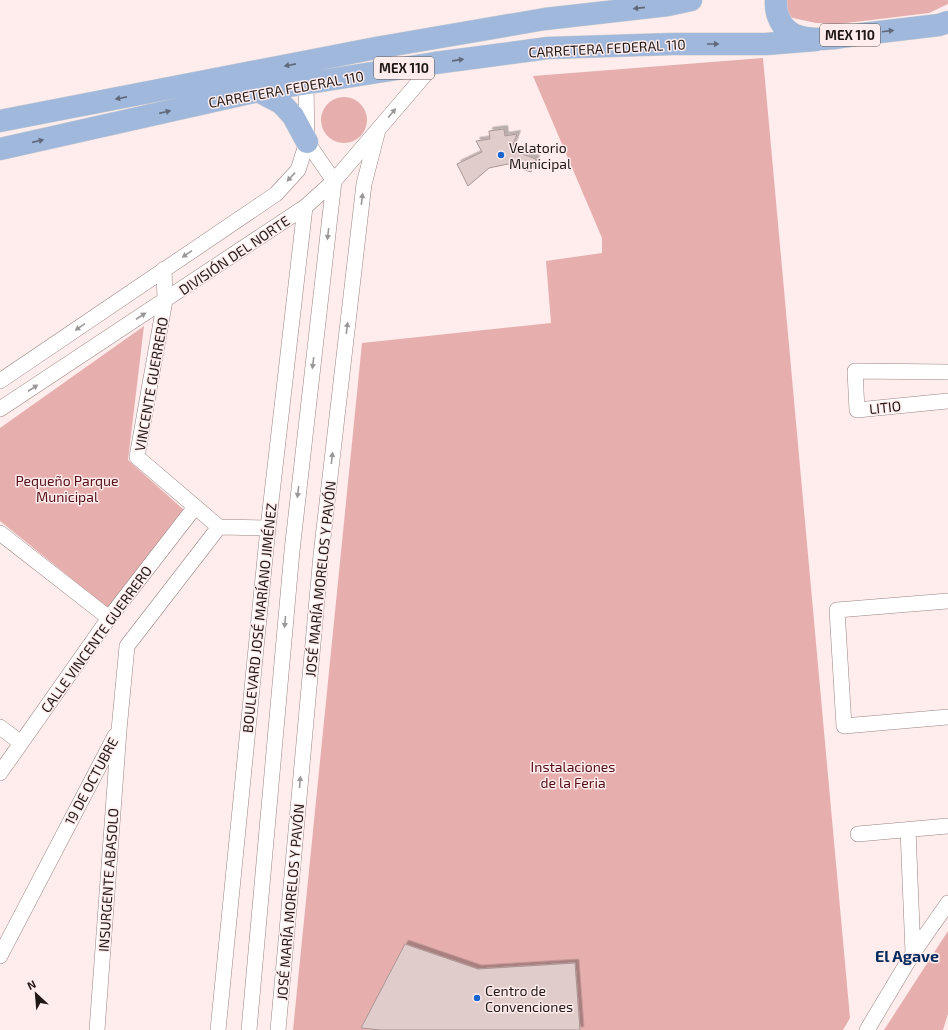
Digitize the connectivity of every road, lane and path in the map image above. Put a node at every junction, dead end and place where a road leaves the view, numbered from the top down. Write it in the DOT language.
graph roads {
  1 [pos="691,0"];
  2 [pos="776,0"];
  3 [pos="545,19"];
  4 [pos="948,22"];
  5 [pos="816,40"];
  6 [pos="436,63"];
  7 [pos="306,84"];
  8 [pos="258,91"];
  9 [pos="0,121"];
  10 [pos="378,130"];
  11 [pos="307,142"];
  12 [pos="0,150"];
  13 [pos="334,182"];
  14 [pos="305,207"];
  15 [pos="164,270"];
  16 [pos="165,300"];
  17 [pos="948,372"];
  18 [pos="0,381"];
  19 [pos="948,401"];
  20 [pos="0,410"];
  21 [pos="195,508"];
  22 [pos="219,527"];
  23 [pos="268,528"];
  24 [pos="0,533"];
  25 [pos="948,601"];
  26 [pos="109,618"];
  27 [pos="948,717"];
  28 [pos="0,727"];
  29 [pos="118,730"];
  30 [pos="21,743"];
  31 [pos="0,773"];
  32 [pos="948,826"];
  33 [pos="908,830"];
  34 [pos="858,834"];
  35 [pos="948,903"];
  36 [pos="913,953"];
  37 [pos="0,956"];
  38 [pos="97,1030"];
  39 [pos="218,1030"];
  40 [pos="249,1030"];
  41 [pos="278,1030"];
  42 [pos="867,1030"];
  1 -- 3 [label="main road, CARRETERA FEDERAL 110 / MEX 110, one-way"];
  2 -- 5 [label="main road, MEX 110"];
  3 -- 7 [label="main road"];
  3 -- 9 [label="main road, CARRETERA FEDERAL 110 / MEX 110, one-way"];
  5 -- 4 [label="main road, MEX 110, one-way"];
  6 -- 5 [label="main road, CARRETERA FEDERAL 110 / MEX 110, one-way"];
  6 -- 7 [label="main road, CARRETERA FEDERAL 110 / MEX 110"];
  10 -- 6 [label="street, DIVISIÓN DEL NORTE, one-way"];
  7 -- 8 [label="main road, CARRETERA FEDERAL 110 / MEX 110"];
  7 -- 11 [label="street, DIVISIÓN DEL NORTE"];
  8 -- 11 [label="main road"];
  12 -- 8 [label="main road, CARRETERA FEDERAL 110 / MEX 110, one-way"];
  10 -- 13 [label="street, DIVISIÓN DEL NORTE"];
  41 -- 10 [label="street, JOSÉ MARÍA MORELOS Y PAVÓN, one-way"];
  11 -- 13 [label="street"];
  11 -- 15 [label="street, DIVISIÓN DEL NORTE, one-way"];
  13 -- 14 [label="street, DIVISIÓN DEL NORTE"];
  13 -- 40 [label="street, JOSÉ MARÍA MORELOS Y PAVÓN, one-way"];
  14 -- 16 [label="street, DIVISIÓN DEL NORTE"];
  14 -- 23 [label="street, BOULEVARD JOSÉ MARÍANO JIMÉNEZ"];
  15 -- 16 [label="street"];
  15 -- 18 [label="street, DIVISIÓN DEL NORTE, one-way"];
  20 -- 16 [label="street, DIVISIÓN DEL NORTE, one-way"];
  16 -- 21 [label="street, VINCENTE GUERRERO"];
  17 -- 19 [label="street, LITIO"];
  21 -- 22 [label="street, VINCENTE GUERRERO"];
  21 -- 26 [label="street, CALLE VINCENTE GUERRERO"];
  22 -- 23 [label="street"];
  22 -- 29 [label="street, 19 DE OCTUBRE"];
  23 -- 39 [label="street, BOULEVARD JOSÉ MARÍANO JIMÉNEZ"];
  24 -- 26 [label="street"];
  25 -- 27 [label="street"];
  26 -- 30 [label="street, CALLE VINCENTE GUERRERO"];
  28 -- 30 [label="street"];
  29 -- 37 [label="street, 19 DE OCTUBRE"];
  29 -- 38 [label="street, INSURGENTE ABASOLO"];
  30 -- 31 [label="street, CALLE VINCENTE GUERRERO"];
  32 -- 33 [label="street"];
  33 -- 34 [label="street"];
  33 -- 36 [label="street"];
  35 -- 36 [label="street"];
  36 -- 42 [label="street"];
}
